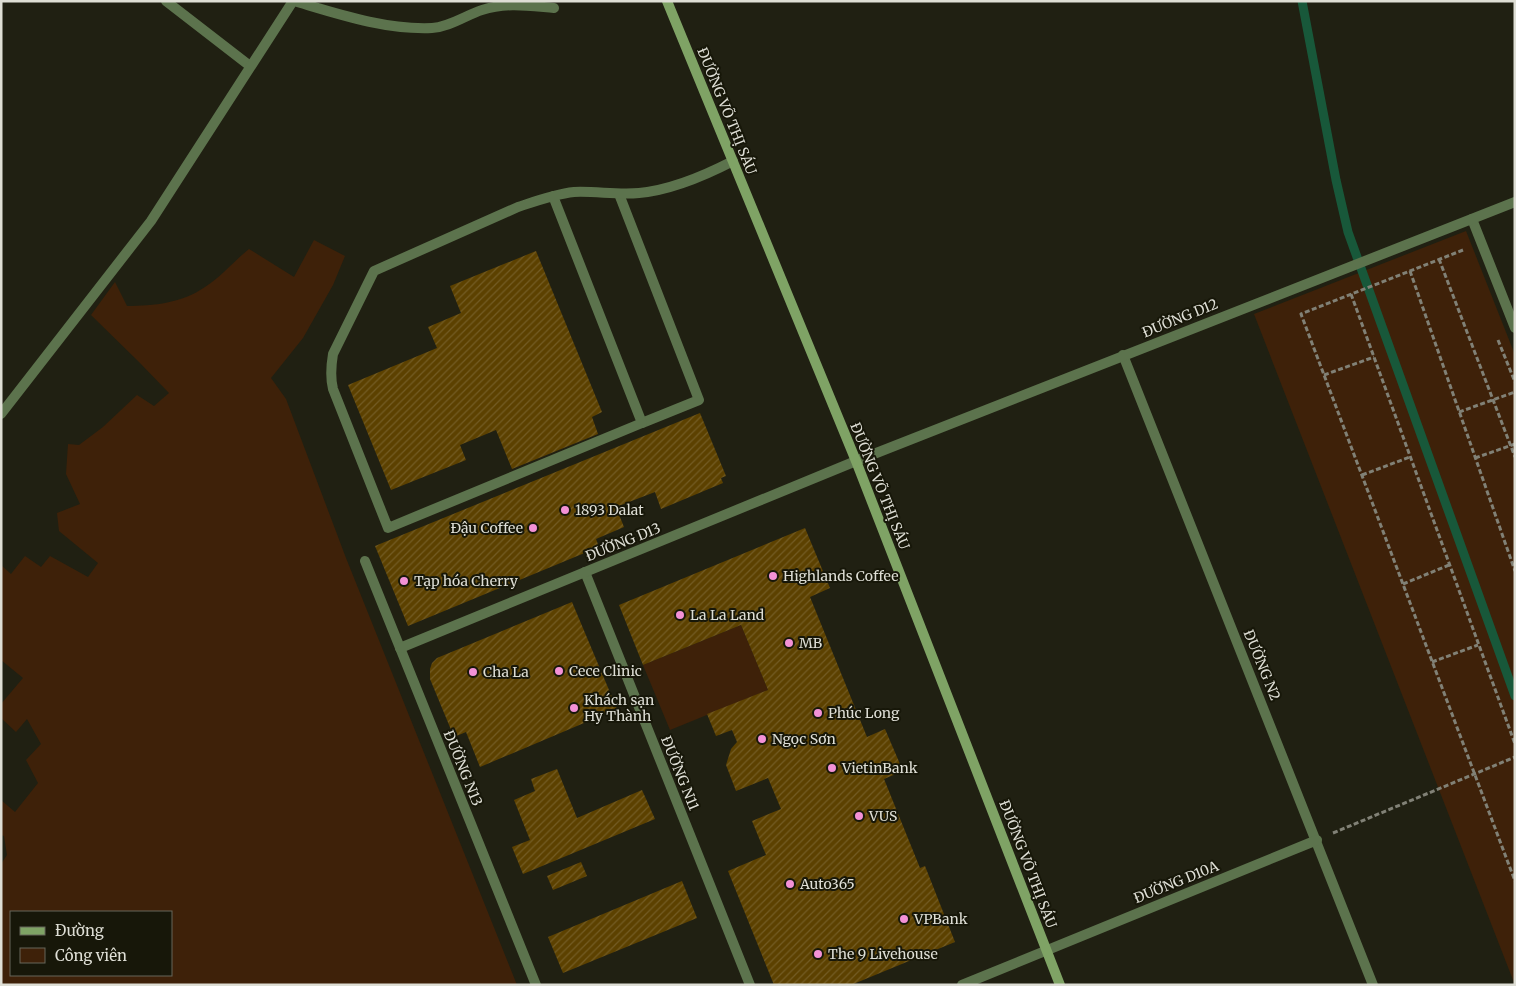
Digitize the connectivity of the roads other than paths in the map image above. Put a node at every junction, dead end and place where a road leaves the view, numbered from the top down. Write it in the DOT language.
graph roads {
  1 [pos="166,1"];
  2 [pos="293,1"];
  3 [pos="667,1"];
  4 [pos="554,8"];
  5 [pos="250,66"];
  6 [pos="733,161"];
  7 [pos="618,194"];
  8 [pos="553,196"];
  9 [pos="1515,202"];
  10 [pos="1472,218"];
  11 [pos="1515,328"];
  12 [pos="1124,356"];
  13 [pos="1,414"];
  14 [pos="642,423"];
  15 [pos="856,461"];
  16 [pos="365,561"];
  17 [pos="585,572"];
  18 [pos="400,648"];
  19 [pos="1317,840"];
  20 [pos="1046,950"];
  21 [pos="536,985"];
  22 [pos="750,985"];
  23 [pos="962,985"];
  24 [pos="1060,985"];
  25 [pos="1374,985"];
  1 -- 5 [label="street"];
  2 -- 4 [label="street"];
  2 -- 5 [label="street"];
  3 -- 6 [label="main road, ĐƯỜNG VÕ THỊ SÁU"];
  5 -- 13 [label="street"];
  6 -- 7 [label="street"];
  6 -- 15 [label="main road, ĐƯỜNG VÕ THỊ SÁU"];
  7 -- 8 [label="street"];
  7 -- 14 [label="street"];
  8 -- 14 [label="street"];
  8 -- 14 [label="street"];
  9 -- 10 [label="street, ĐƯỜNG D12"];
  10 -- 11 [label="street"];
  10 -- 12 [label="street, ĐƯỜNG D12"];
  12 -- 15 [label="street, ĐƯỜNG D12"];
  12 -- 19 [label="street, ĐƯỜNG N2"];
  15 -- 17 [label="street, ĐƯỜNG D13"];
  15 -- 20 [label="main road, ĐƯỜNG VÕ THỊ SÁU"];
  16 -- 18 [label="street, ĐƯỜNG N13"];
  17 -- 18 [label="street, ĐƯỜNG D13"];
  17 -- 22 [label="street, ĐƯỜNG N11"];
  18 -- 21 [label="street, ĐƯỜNG N13"];
  19 -- 20 [label="street, ĐƯỜNG D10A"];
  19 -- 25 [label="street, ĐƯỜNG N2"];
  20 -- 23 [label="street, ĐƯỜNG D10A"];
  20 -- 24 [label="main road, ĐƯỜNG VÕ THỊ SÁU"];
}
